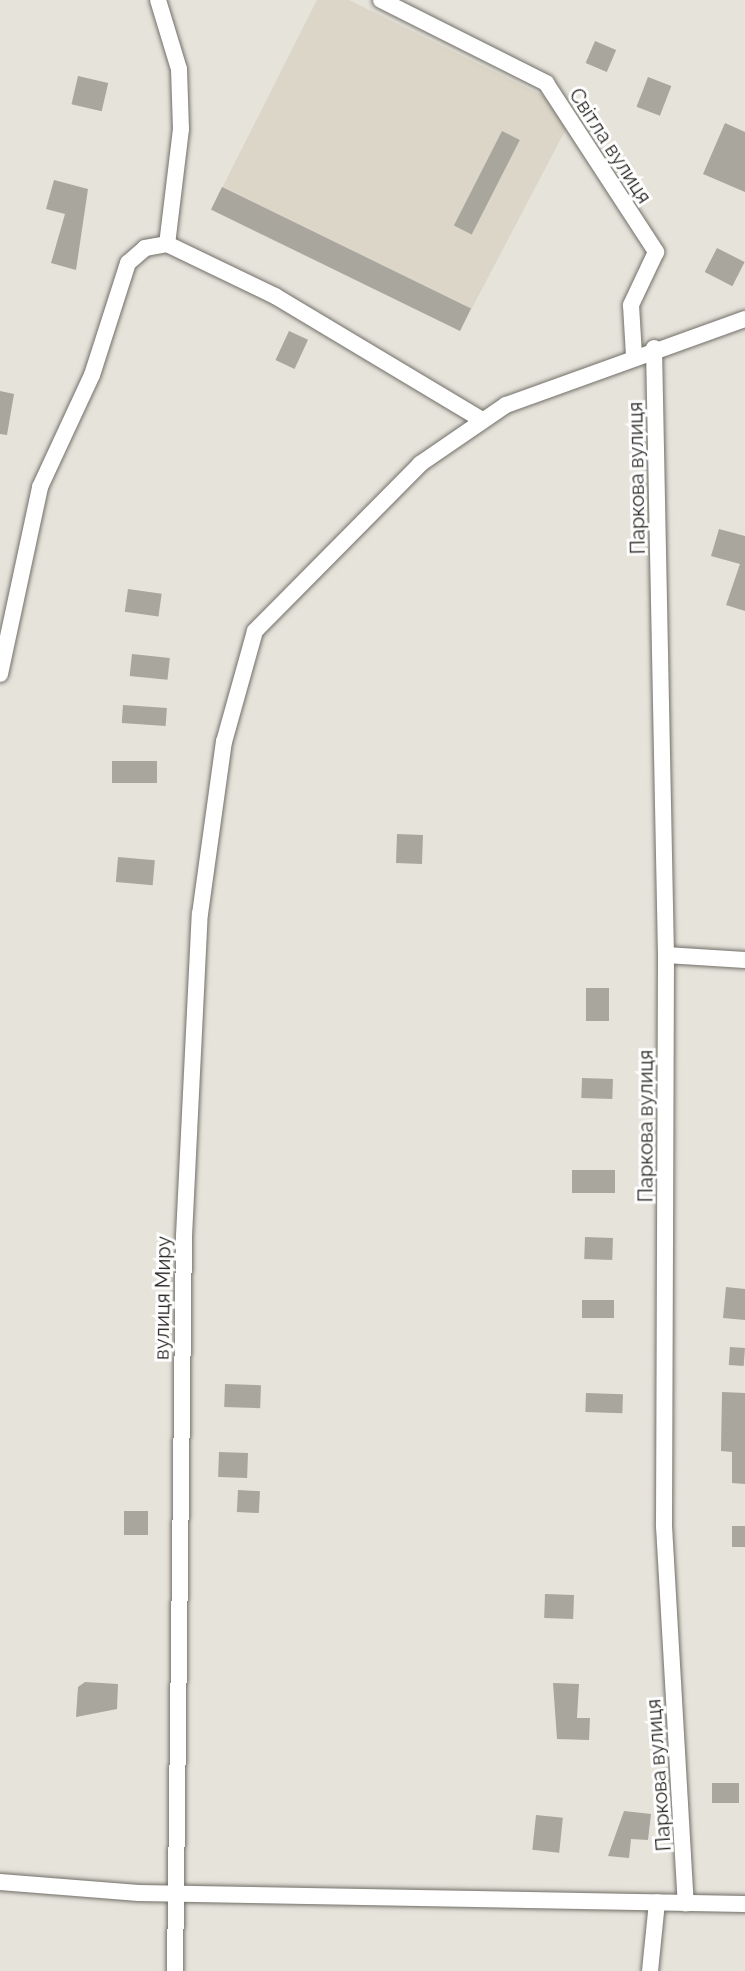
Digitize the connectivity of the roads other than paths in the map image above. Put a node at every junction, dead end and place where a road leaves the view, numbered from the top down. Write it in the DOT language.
graph roads {
  1 [pos="158,0"];
  2 [pos="381,0"];
  3 [pos="167,244"];
  4 [pos="745,319"];
  5 [pos="654,348"];
  6 [pos="634,356"];
  7 [pos="482,420"];
  8 [pos="0,674"];
  9 [pos="666,955"];
  10 [pos="745,960"];
  11 [pos="0,1882"];
  12 [pos="175,1890"];
  13 [pos="657,1902"];
  14 [pos="686,1903"];
  15 [pos="745,1904"];
  16 [pos="175,1971"];
  17 [pos="650,1971"];
  1 -- 3 [label="street"];
  2 -- 6 [label="street, Світла вулиця"];
  3 -- 7 [label="street"];
  3 -- 8 [label="street"];
  4 -- 5 [label="street"];
  5 -- 6 [label="street"];
  5 -- 9 [label="street, Паркова вулиця"];
  6 -- 7 [label="street"];
  7 -- 12 [label="street, вулиця Миру"];
  9 -- 10 [label="street"];
  9 -- 14 [label="street, Паркова вулиця"];
  11 -- 12 [label="street"];
  12 -- 13 [label="street"];
  12 -- 16 [label="street, вулиця Миру"];
  13 -- 14 [label="street"];
  13 -- 17 [label="street"];
  14 -- 15 [label="street"];
}
